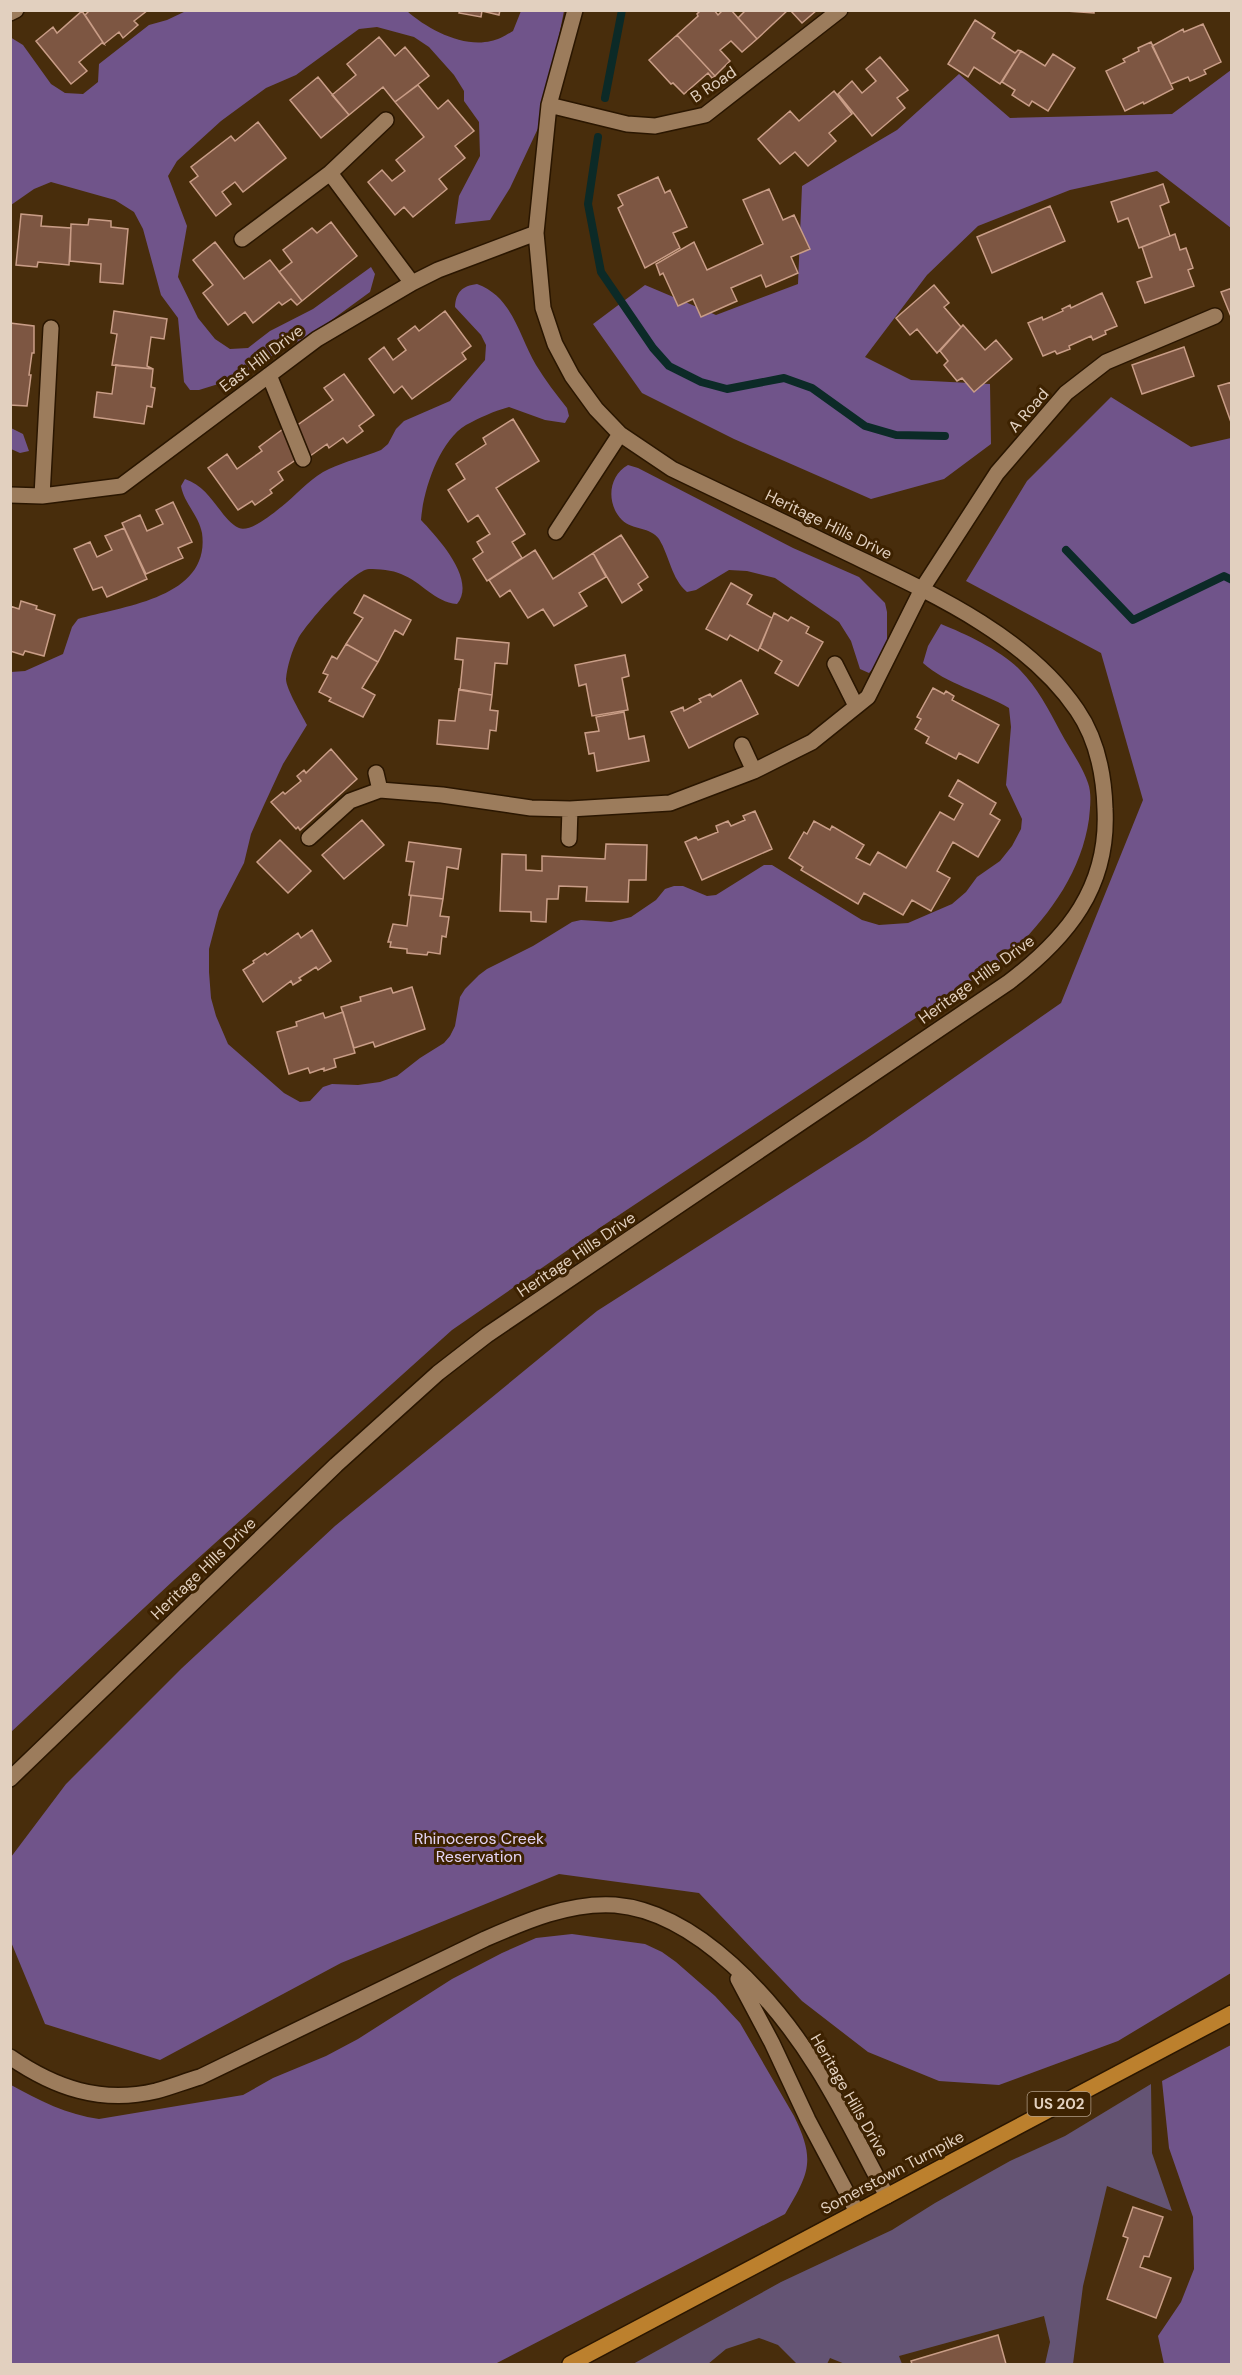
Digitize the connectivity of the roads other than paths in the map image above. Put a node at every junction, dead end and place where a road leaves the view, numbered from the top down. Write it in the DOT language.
graph roads {
  1 [pos="16,10"];
  2 [pos="575,10"];
  3 [pos="840,10"];
  4 [pos="10,13"];
  5 [pos="549,105"];
  6 [pos="386,120"];
  7 [pos="330,173"];
  8 [pos="536,233"];
  9 [pos="242,239"];
  10 [pos="412,283"];
  11 [pos="1215,316"];
  12 [pos="51,328"];
  13 [pos="269,375"];
  14 [pos="620,434"];
  15 [pos="303,459"];
  16 [pos="10,495"];
  17 [pos="42,496"];
  18 [pos="556,532"];
  19 [pos="921,589"];
  20 [pos="835,664"];
  21 [pos="856,706"];
  22 [pos="742,745"];
  23 [pos="754,771"];
  24 [pos="376,772"];
  25 [pos="380,790"];
  26 [pos="570,809"];
  27 [pos="309,838"];
  28 [pos="569,839"];
  29 [pos="10,1779"];
  30 [pos="729,1963"];
  31 [pos="1232,2013"];
  32 [pos="10,2057"];
  33 [pos="887,2196"];
  34 [pos="857,2212"];
  35 [pos="570,2364"];
  1 -- 4 [label="street"];
  2 -- 5 [label="street, Heritage Hills Drive"];
  3 -- 5 [label="street, B Road"];
  5 -- 8 [label="street, Heritage Hills Drive"];
  6 -- 7 [label="street"];
  7 -- 9 [label="street"];
  7 -- 10 [label="street"];
  8 -- 10 [label="street, East Hill Drive"];
  8 -- 14 [label="street, Heritage Hills Drive"];
  10 -- 13 [label="street, East Hill Drive"];
  11 -- 19 [label="street, A Road"];
  12 -- 17 [label="street"];
  13 -- 15 [label="street"];
  13 -- 17 [label="street, East Hill Drive"];
  14 -- 18 [label="street"];
  14 -- 19 [label="street, Heritage Hills Drive"];
  16 -- 17 [label="street, East Hill Drive"];
  19 -- 21 [label="street, A Road"];
  19 -- 29 [label="street, Heritage Hills Drive"];
  20 -- 21 [label="street"];
  21 -- 23 [label="street, A Road"];
  22 -- 23 [label="street"];
  23 -- 26 [label="street, A Road"];
  24 -- 25 [label="street"];
  25 -- 26 [label="street, A Road"];
  25 -- 27 [label="street"];
  26 -- 28 [label="street"];
  30 -- 32 [label="street, Heritage Hills Drive"];
  30 -- 33 [label="street, Heritage Hills Drive"];
  30 -- 34 [label="street, Heritage Hills Drive"];
  31 -- 33 [label="main road, Somerstown Turnpike / US 202"];
  33 -- 34 [label="main road, Somerstown Turnpike / US 202"];
  34 -- 35 [label="main road, Somerstown Turnpike / US 202"];
}
